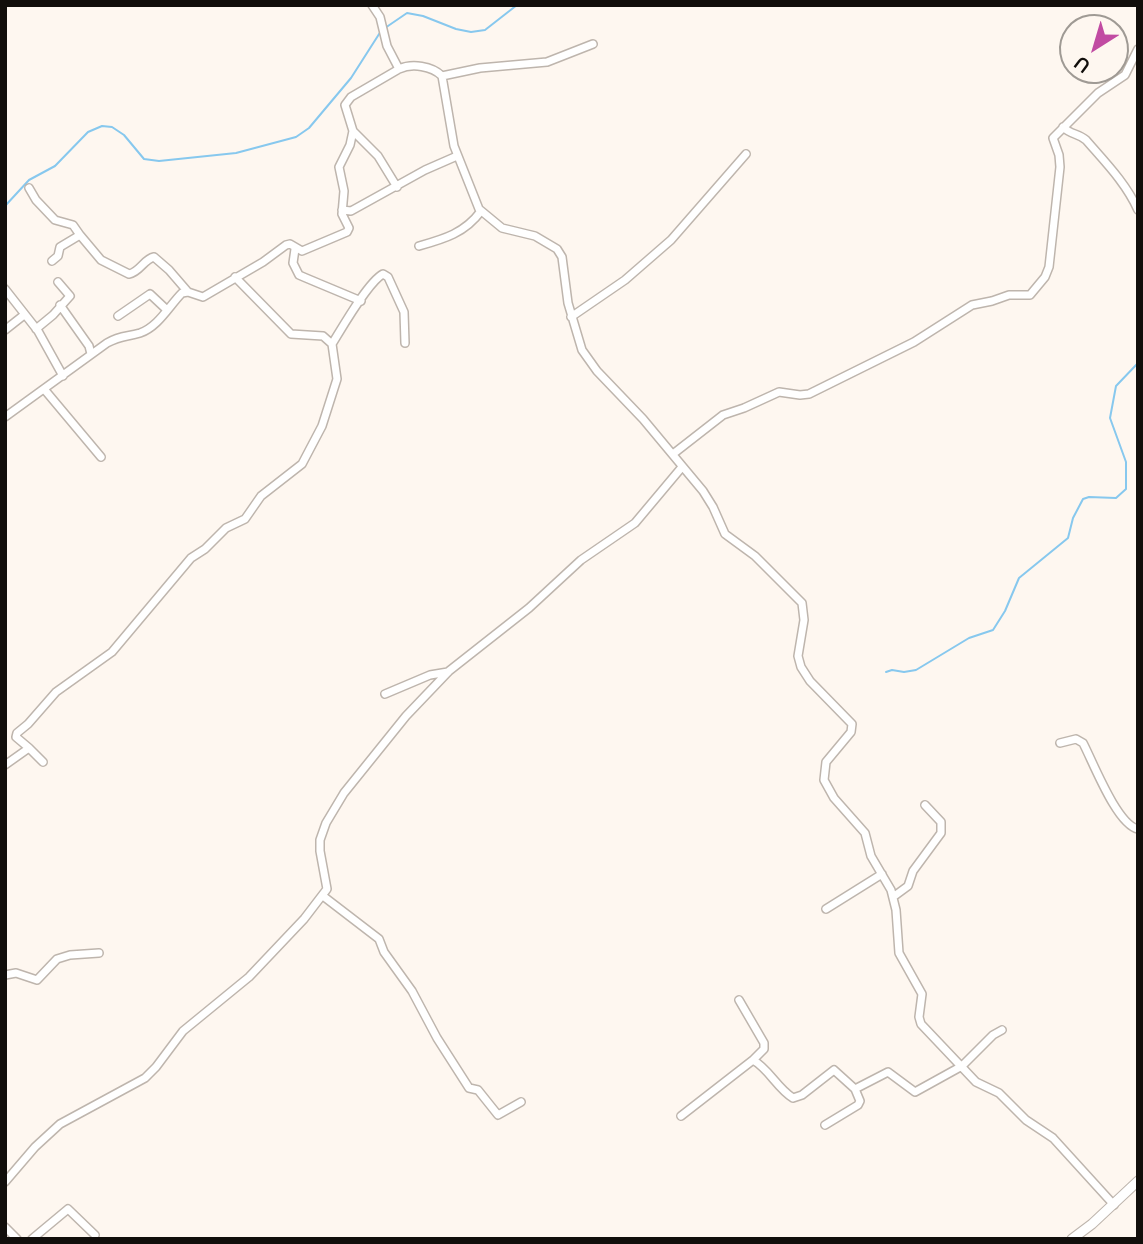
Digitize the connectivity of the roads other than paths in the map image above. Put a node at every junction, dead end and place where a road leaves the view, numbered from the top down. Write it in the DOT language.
graph roads {
  1 [pos="372,5"];
  2 [pos="593,44"];
  3 [pos="1138,49"];
  4 [pos="399,69"];
  5 [pos="442,76"];
  6 [pos="1063,127"];
  7 [pos="353,131"];
  8 [pos="746,154"];
  9 [pos="457,156"];
  10 [pos="397,187"];
  11 [pos="29,188"];
  12 [pos="1138,210"];
  13 [pos="342,211"];
  14 [pos="481,211"];
  15 [pos="80,235"];
  16 [pos="419,246"];
  17 [pos="295,248"];
  18 [pos="52,261"];
  19 [pos="235,277"];
  20 [pos="58,282"];
  21 [pos="5,289"];
  22 [pos="188,292"];
  23 [pos="361,301"];
  24 [pos="60,305"];
  25 [pos="167,310"];
  26 [pos="24,315"];
  27 [pos="118,316"];
  28 [pos="572,317"];
  29 [pos="36,329"];
  30 [pos="5,330"];
  31 [pos="405,343"];
  32 [pos="332,344"];
  33 [pos="91,354"];
  34 [pos="63,376"];
  35 [pos="44,389"];
  36 [pos="5,417"];
  37 [pos="673,454"];
  38 [pos="102,457"];
  39 [pos="682,467"];
  40 [pos="449,671"];
  41 [pos="384,694"];
  42 [pos="1060,743"];
  43 [pos="29,748"];
  44 [pos="43,762"];
  45 [pos="5,765"];
  46 [pos="925,805"];
  47 [pos="1138,829"];
  48 [pos="883,874"];
  49 [pos="323,896"];
  50 [pos="893,897"];
  51 [pos="826,909"];
  52 [pos="99,953"];
  53 [pos="5,975"];
  54 [pos="739,1000"];
  55 [pos="1002,1030"];
  56 [pos="753,1060"];
  57 [pos="962,1066"];
  58 [pos="855,1088"];
  59 [pos="521,1102"];
  60 [pos="681,1116"];
  61 [pos="825,1125"];
  62 [pos="1138,1181"];
  63 [pos="5,1182"];
  64 [pos="1114,1205"];
  65 [pos="5,1227"];
  66 [pos="95,1235"];
  67 [pos="17,1239"];
  68 [pos="32,1239"];
  69 [pos="1072,1239"];
  1 -- 4 [label="street"];
  2 -- 5 [label="street"];
  3 -- 6 [label="street"];
  4 -- 5 [label="street"];
  4 -- 7 [label="street"];
  5 -- 9 [label="street"];
  6 -- 12 [label="street"];
  6 -- 37 [label="street"];
  7 -- 10 [label="street"];
  7 -- 13 [label="street"];
  8 -- 28 [label="street"];
  9 -- 10 [label="street"];
  9 -- 14 [label="street"];
  10 -- 13 [label="street"];
  11 -- 15 [label="street"];
  13 -- 17 [label="street"];
  14 -- 16 [label="street"];
  14 -- 28 [label="street"];
  15 -- 18 [label="street"];
  15 -- 22 [label="street"];
  17 -- 19 [label="street"];
  17 -- 23 [label="street"];
  19 -- 22 [label="street"];
  19 -- 32 [label="street"];
  20 -- 24 [label="street"];
  21 -- 26 [label="street"];
  22 -- 25 [label="street"];
  23 -- 31 [label="street"];
  23 -- 32 [label="street"];
  24 -- 29 [label="street"];
  24 -- 33 [label="street"];
  25 -- 27 [label="street"];
  25 -- 33 [label="street"];
  26 -- 29 [label="street"];
  26 -- 30 [label="street"];
  28 -- 37 [label="street"];
  29 -- 34 [label="street"];
  32 -- 43 [label="street"];
  33 -- 34 [label="street"];
  34 -- 35 [label="street"];
  35 -- 36 [label="street"];
  35 -- 38 [label="street"];
  37 -- 39 [label="street"];
  39 -- 40 [label="street"];
  39 -- 48 [label="street"];
  40 -- 41 [label="street"];
  40 -- 49 [label="street"];
  42 -- 47 [label="street"];
  43 -- 44 [label="street"];
  43 -- 45 [label="street"];
  46 -- 50 [label="street"];
  48 -- 50 [label="street"];
  48 -- 51 [label="street"];
  49 -- 59 [label="street"];
  49 -- 63 [label="street"];
  50 -- 57 [label="street"];
  52 -- 53 [label="street"];
  54 -- 56 [label="street"];
  55 -- 57 [label="street"];
  56 -- 58 [label="street"];
  56 -- 60 [label="street"];
  57 -- 58 [label="street"];
  57 -- 64 [label="street"];
  58 -- 61 [label="street"];
  62 -- 64 [label="street"];
  64 -- 69 [label="street"];
  65 -- 67 [label="street"];
  66 -- 68 [label="street"];
}
